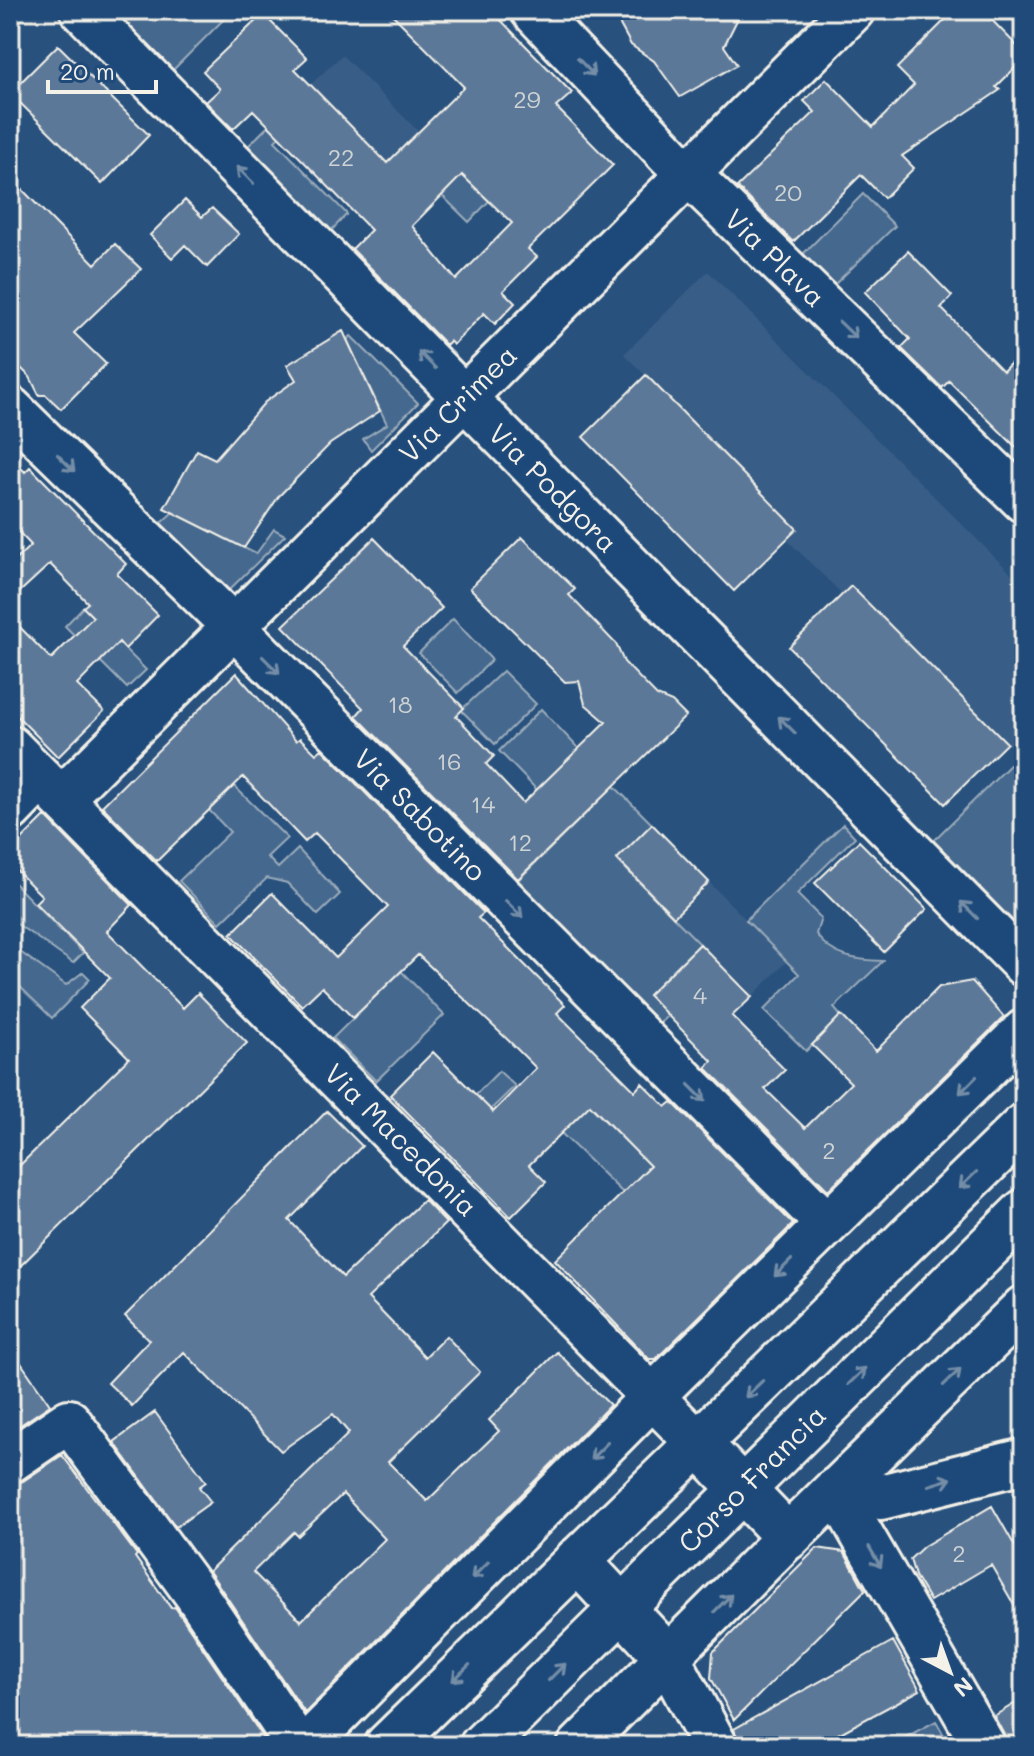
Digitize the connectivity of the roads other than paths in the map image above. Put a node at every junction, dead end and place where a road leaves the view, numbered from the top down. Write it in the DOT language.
graph roads {
  1 [pos="82,10"];
  2 [pos="532,10"];
  3 [pos="853,10"];
  4 [pos="689,174"];
  5 [pos="464,397"];
  6 [pos="10,408"];
  7 [pos="1024,501"];
  8 [pos="234,627"];
  9 [pos="10,747"];
  10 [pos="51,788"];
  11 [pos="10,810"];
  12 [pos="1024,965"];
  13 [pos="1024,1031"];
  14 [pos="1024,1126"];
  15 [pos="1024,1212"];
  16 [pos="827,1224"];
  17 [pos="1024,1307"];
  18 [pos="654,1396"];
  19 [pos="698,1443"];
  20 [pos="10,1461"];
  21 [pos="1024,1461"];
  22 [pos="742,1489"];
  23 [pos="836,1490"];
  24 [pos="535,1515"];
  25 [pos="788,1537"];
  26 [pos="577,1560"];
  27 [pos="622,1608"];
  28 [pos="668,1658"];
  29 [pos="298,1746"];
  30 [pos="306,1746"];
  31 [pos="387,1746"];
  32 [pos="482,1746"];
  33 [pos="579,1746"];
  34 [pos="715,1746"];
  35 [pos="984,1746"];
  5 -- 1 [label="street, Via Podgora, one-way"];
  2 -- 4 [label="street, Via Plava, one-way"];
  3 -- 4 [label="street, Via Crimea"];
  4 -- 5 [label="street, Via Crimea"];
  4 -- 7 [label="street, Via Plava, one-way"];
  5 -- 8 [label="street, Via Crimea"];
  12 -- 5 [label="street, Via Podgora, one-way"];
  6 -- 8 [label="street, Via Sabotino, one-way"];
  8 -- 10 [label="street, Via Crimea"];
  8 -- 16 [label="street, Via Sabotino, one-way"];
  9 -- 10 [label="street, Via Macedonia"];
  10 -- 11 [label="street, Via Crimea"];
  10 -- 18 [label="street, Via Macedonia"];
  13 -- 16 [label="street, one-way"];
  14 -- 19 [label="main road, one-way"];
  22 -- 15 [label="main road, Corso Francia, one-way"];
  16 -- 18 [label="street, one-way"];
  23 -- 17 [label="street, one-way"];
  18 -- 19 [label="street, Via Macedonia"];
  18 -- 24 [label="street, one-way"];
  19 -- 22 [label="main road, Via Macedonia"];
  19 -- 26 [label="main road"];
  20 -- 29 [label="street"];
  23 -- 21 [label="main road, one-way"];
  22 -- 25 [label="main road, Via Macedonia"];
  22 -- 27 [label="main road, Corso Francia"];
  23 -- 25 [label="main road"];
  23 -- 35 [label="street, one-way"];
  24 -- 26 [label="street"];
  24 -- 30 [label="street, one-way"];
  28 -- 25 [label="street, one-way"];
  26 -- 27 [label="main road"];
  26 -- 31 [label="main road, one-way"];
  27 -- 28 [label="main road"];
  32 -- 27 [label="main road, Corso Francia, one-way"];
  28 -- 33 [label="street"];
  28 -- 34 [label="main road"];
}
